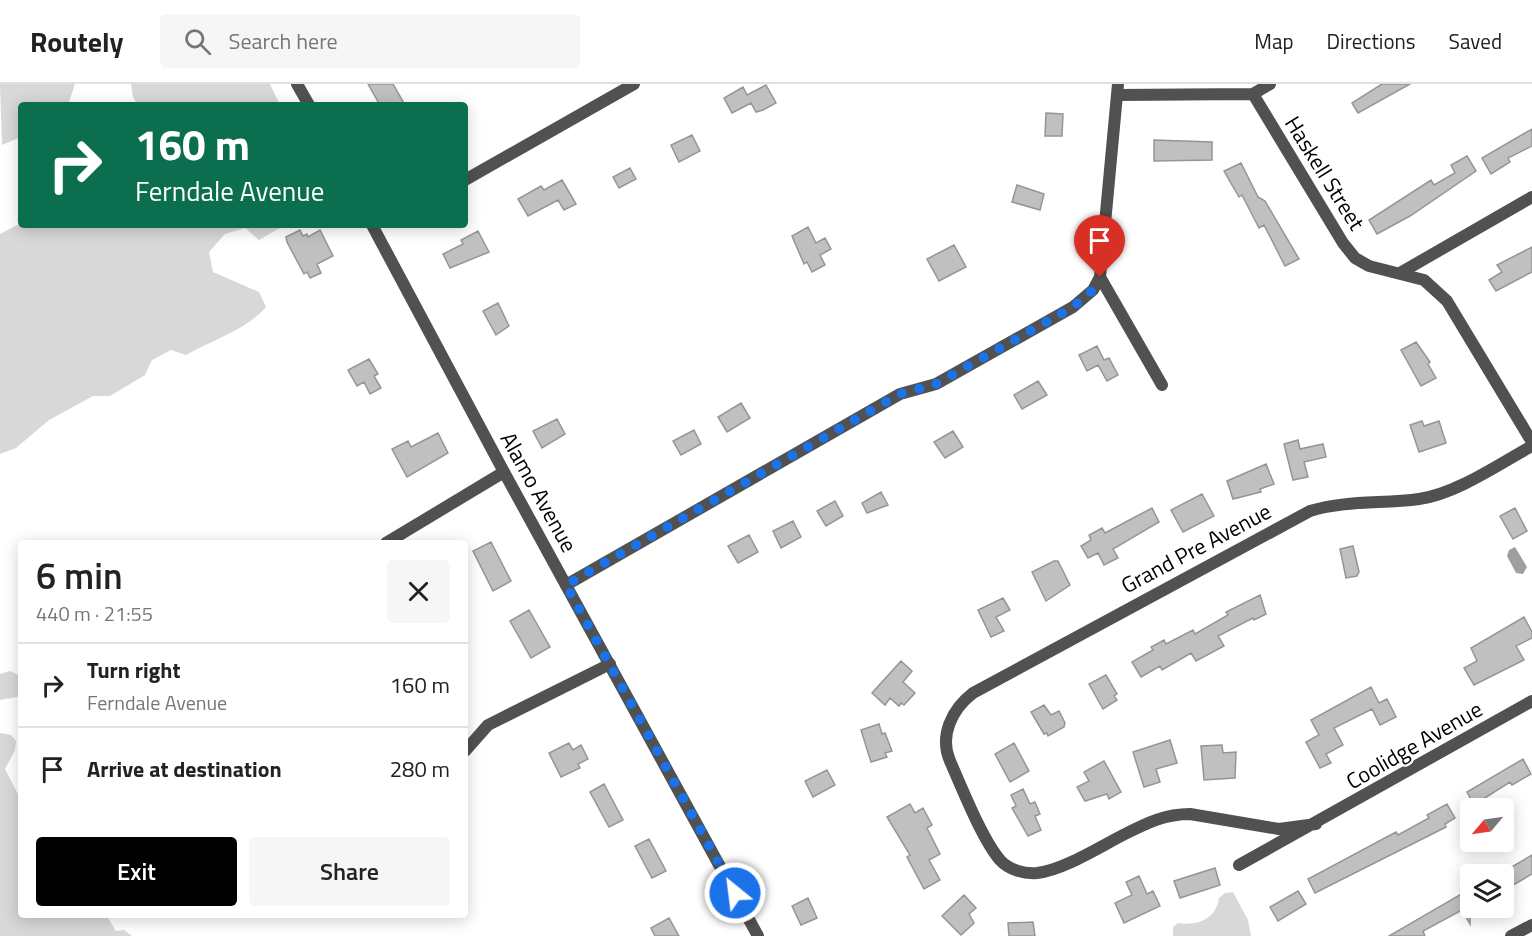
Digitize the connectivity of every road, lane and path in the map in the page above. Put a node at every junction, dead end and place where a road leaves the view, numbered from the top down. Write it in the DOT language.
graph roads {
  1 [pos="297,84"];
  2 [pos="634,84"];
  3 [pos="1270,84"];
  4 [pos="1118,89"];
  5 [pos="1252,94"];
  6 [pos="307,102"];
  7 [pos="468,178"];
  8 [pos="1532,197"];
  9 [pos="379,228"];
  10 [pos="1400,273"];
  11 [pos="1100,277"];
  12 [pos="1162,385"];
  13 [pos="1532,444"];
  14 [pos="504,472"];
  15 [pos="391,540"];
  16 [pos="566,585"];
  17 [pos="610,664"];
  18 [pos="1532,702"];
  19 [pos="468,748"];
  20 [pos="1316,824"];
  21 [pos="1239,865"];
  22 [pos="1532,925"];
  23 [pos="758,936"];
  24 [pos="1511,936"];
  1 -- 6 [label="street"];
  2 -- 7 [label="street"];
  3 -- 5 [label="street"];
  4 -- 5 [label="street"];
  4 -- 11 [label="street"];
  5 -- 10 [label="street, Haskell Street"];
  8 -- 10 [label="street"];
  9 -- 14 [label="street, Alamo Avenue"];
  10 -- 13 [label="street, Haskell Street"];
  11 -- 12 [label="street"];
  11 -- 16 [label="street"];
  13 -- 20 [label="street, Grand Pre Avenue"];
  14 -- 15 [label="street"];
  14 -- 16 [label="street, Alamo Avenue"];
  16 -- 17 [label="street, Alamo Avenue"];
  17 -- 19 [label="street"];
  17 -- 23 [label="street, Alamo Avenue"];
  18 -- 20 [label="street, Coolidge Avenue"];
  20 -- 21 [label="street, Coolidge Avenue"];
  22 -- 24 [label="street"];
}
